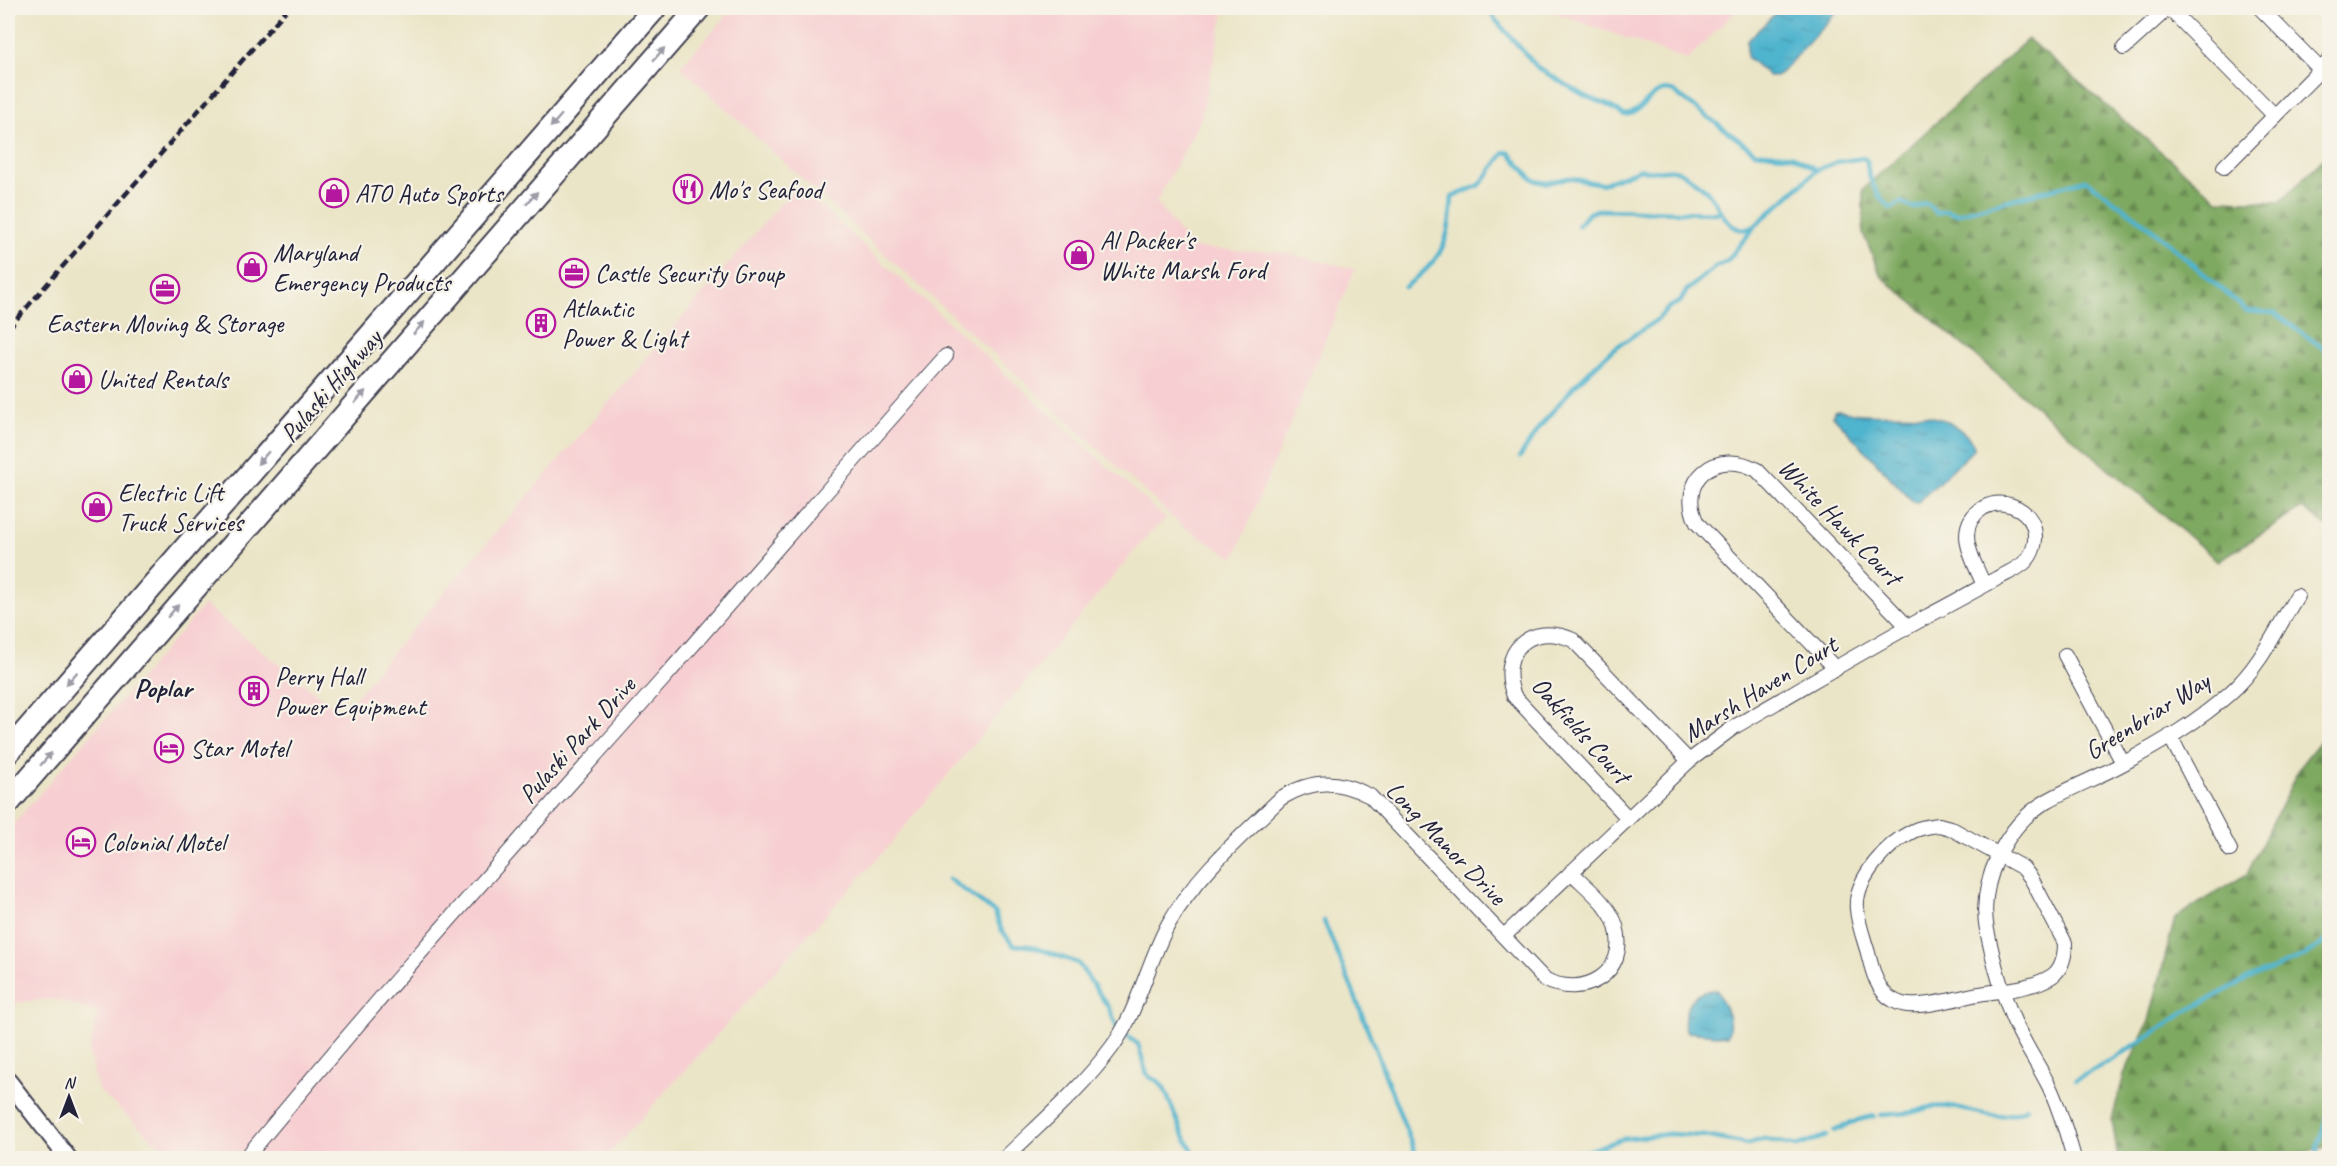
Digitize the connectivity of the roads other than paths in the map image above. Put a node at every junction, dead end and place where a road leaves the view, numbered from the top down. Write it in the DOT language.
graph roads {
  1 [pos="655,8"];
  2 [pos="699,8"];
  3 [pos="2168,8"];
  4 [pos="2260,8"];
  5 [pos="2124,48"];
  6 [pos="2325,64"];
  7 [pos="2274,115"];
  8 [pos="2224,167"];
  9 [pos="946,356"];
  10 [pos="1984,585"];
  11 [pos="2297,596"];
  12 [pos="1908,627"];
  13 [pos="2066,655"];
  14 [pos="1836,669"];
  15 [pos="2170,736"];
  16 [pos="8,752"];
  17 [pos="1689,760"];
  18 [pos="2123,764"];
  19 [pos="8,803"];
  20 [pos="1628,818"];
  21 [pos="2230,850"];
  22 [pos="2000,854"];
  23 [pos="1571,872"];
  24 [pos="1504,936"];
  25 [pos="2003,989"];
  26 [pos="8,1081"];
  27 [pos="68,1158"];
  28 [pos="246,1158"];
  29 [pos="1007,1158"];
  30 [pos="2074,1158"];
  1 -- 16 [label="highway, Pulaski Highway, one-way"];
  19 -- 2 [label="highway, Pulaski Highway, one-way"];
  3 -- 5 [label="street"];
  3 -- 7 [label="street"];
  4 -- 6 [label="street"];
  6 -- 7 [label="street"];
  7 -- 8 [label="street"];
  9 -- 28 [label="street, Pulaski Park Drive"];
  10 -- 10 [label="street, Marsh Haven Court"];
  10 -- 12 [label="street, Marsh Haven Court"];
  11 -- 15 [label="street, Greenbriar Way"];
  12 -- 14 [label="street, Marsh Haven Court"];
  12 -- 14 [label="street, White Hawk Court"];
  13 -- 18 [label="street"];
  14 -- 17 [label="street, Marsh Haven Court"];
  15 -- 18 [label="street, Greenbriar Way"];
  15 -- 21 [label="street"];
  17 -- 20 [label="street, Marsh Haven Court"];
  17 -- 20 [label="street, Oakfields Court"];
  18 -- 22 [label="street, Greenbriar Way"];
  20 -- 23 [label="street, Marsh Haven Court"];
  22 -- 25 [label="street, Greenbriar Way"];
  22 -- 25 [label="street"];
  22 -- 25 [label="street"];
  23 -- 24 [label="street, Marsh Haven Court"];
  23 -- 24 [label="street, Long Manor Drive"];
  24 -- 29 [label="street, Long Manor Drive"];
  25 -- 30 [label="street, Greenbriar Way"];
  26 -- 27 [label="street"];
}
